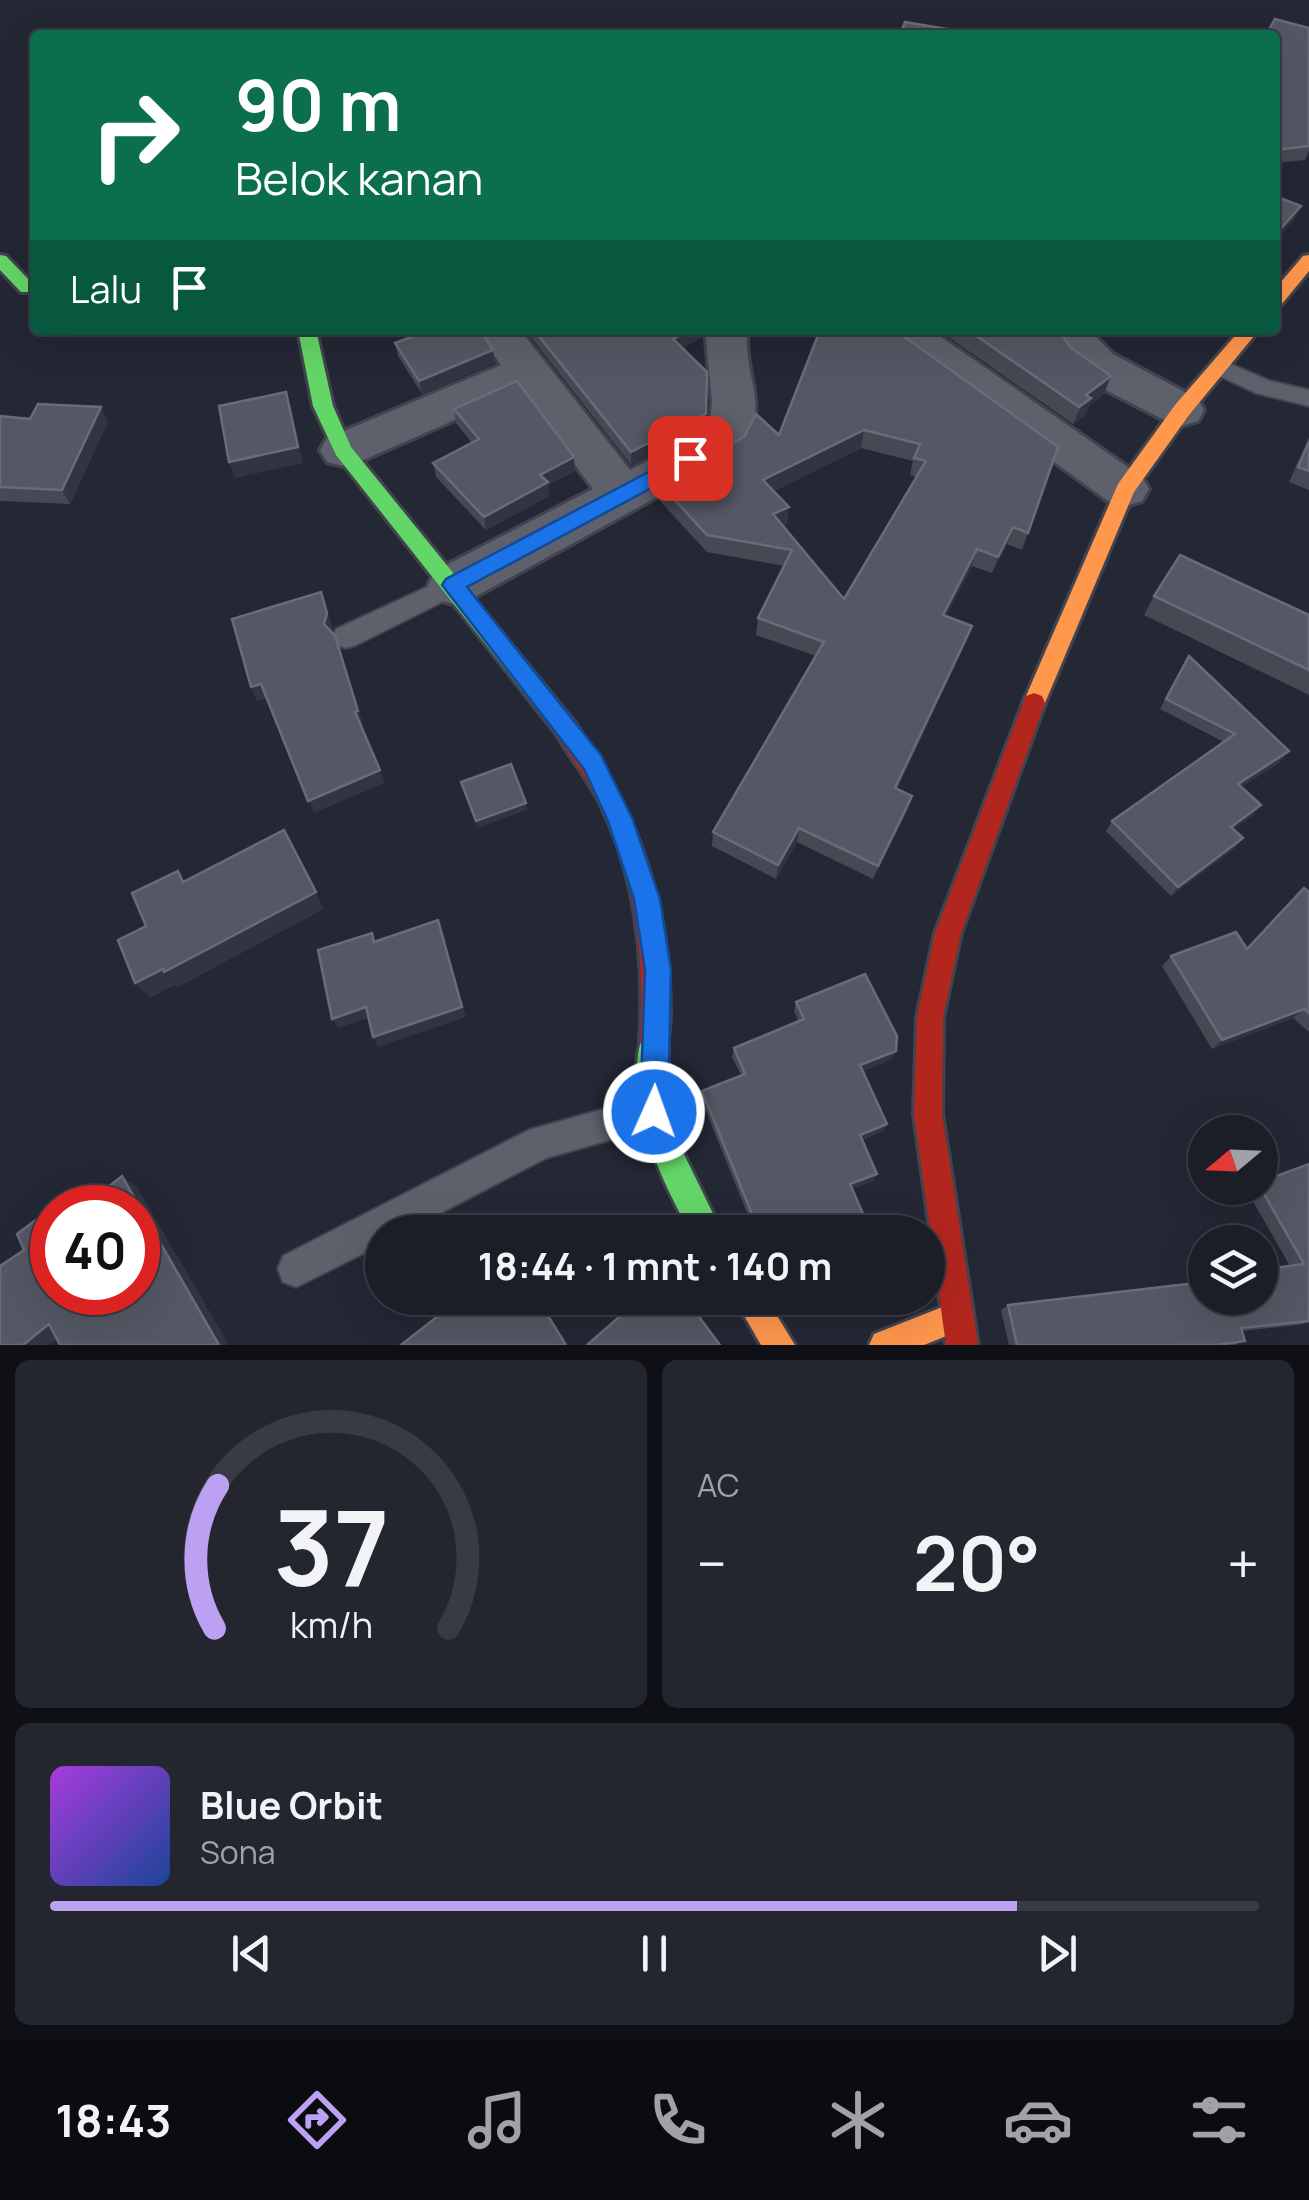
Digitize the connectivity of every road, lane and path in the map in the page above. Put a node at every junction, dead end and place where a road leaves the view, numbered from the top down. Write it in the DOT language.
graph roads {
  1 [pos="0,260"];
  2 [pos="1309,260"];
  3 [pos="30,286"];
  4 [pos="30,287"];
  5 [pos="1280,296"];
  6 [pos="0,300"];
  7 [pos="308,335"];
  8 [pos="500,335"];
  9 [pos="725,335"];
  10 [pos="909,335"];
  11 [pos="1069,335"];
  12 [pos="1246,335"];
  13 [pos="1219,367"];
  14 [pos="528,371"];
  15 [pos="1309,398"];
  16 [pos="1182,410"];
  17 [pos="344,450"];
  18 [pos="1126,489"];
  19 [pos="622,494"];
  20 [pos="453,585"];
  21 [pos="346,638"];
  22 [pos="654,1112"];
  23 [pos="696,1215"];
  24 [pos="296,1270"];
  25 [pos="760,1315"];
  26 [pos="954,1317"];
  27 [pos="780,1345"];
  28 [pos="886,1345"];
  29 [pos="962,1345"];
  1 -- 3 [label="street"];
  2 -- 5 [label="street"];
  4 -- 6 [label="street"];
  7 -- 17 [label="street"];
  8 -- 14 [label="street"];
  9 -- 19 [label="street"];
  10 -- 18 [label="street"];
  11 -- 16 [label="street"];
  12 -- 13 [label="street"];
  13 -- 15 [label="lane"];
  13 -- 16 [label="street"];
  14 -- 17 [label="street"];
  14 -- 19 [label="street"];
  16 -- 18 [label="street"];
  17 -- 20 [label="street"];
  18 -- 26 [label="street"];
  19 -- 20 [label="street"];
  20 -- 21 [label="lane"];
  20 -- 22 [label="street"];
  22 -- 23 [label="street"];
  22 -- 24 [label="lane"];
  25 -- 27 [label="street"];
  26 -- 28 [label="street"];
  26 -- 29 [label="street"];
}
